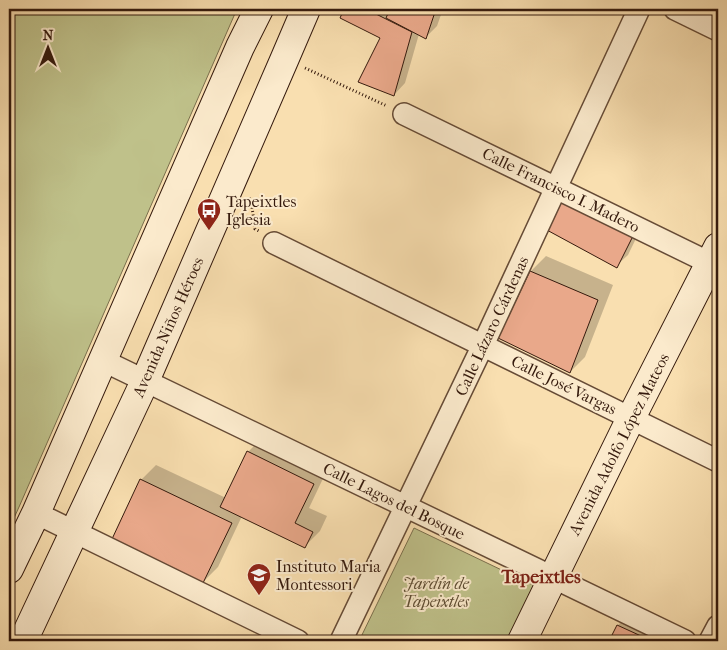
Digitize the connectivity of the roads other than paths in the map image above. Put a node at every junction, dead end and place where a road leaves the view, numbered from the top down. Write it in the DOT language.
graph roads {
  1 [pos="259,9"];
  2 [pos="306,9"];
  3 [pos="639,9"];
  4 [pos="676,9"];
  5 [pos="718,30"];
  6 [pos="404,114"];
  7 [pos="556,188"];
  8 [pos="274,243"];
  9 [pos="716,259"];
  10 [pos="483,345"];
  11 [pos="102,360"];
  12 [pos="145,381"];
  13 [pos="631,418"];
  14 [pos="718,461"];
  15 [pos="406,507"];
  16 [pos="36,513"];
  17 [pos="75,532"];
  18 [pos="9,569"];
  19 [pos="553,578"];
  20 [pos="718,626"];
  21 [pos="23,641"];
  22 [pos="298,641"];
  23 [pos="341,641"];
  24 [pos="522,641"];
  25 [pos="685,641"];
  26 [pos="710,641"];
  1 -- 11 [label="main road"];
  2 -- 12 [label="main road, Avenida Niños Héroes"];
  3 -- 7 [label="street, Calle Lázaro Cárdenas"];
  4 -- 5 [label="street"];
  6 -- 7 [label="street, Calle Francisco I. Madero"];
  7 -- 9 [label="street, Calle Francisco I. Madero"];
  7 -- 10 [label="street, Calle Lázaro Cárdenas"];
  8 -- 10 [label="street, Calle José Vargas"];
  9 -- 13 [label="main road, Avenida Adolfo López Mateos"];
  10 -- 13 [label="street, Calle José Vargas"];
  10 -- 15 [label="street, Calle Lázaro Cárdenas"];
  11 -- 12 [label="street, Calle Lagos del Bosque"];
  11 -- 16 [label="main road"];
  12 -- 15 [label="street, Calle Lagos del Bosque"];
  12 -- 17 [label="main road, Avenida Niños Héroes"];
  13 -- 14 [label="street, Calle José Vargas"];
  13 -- 19 [label="main road, Avenida Adolfo López Mateos"];
  15 -- 19 [label="street, Calle Lagos del Bosque"];
  15 -- 23 [label="street, Calle Lázaro Cárdenas"];
  16 -- 17 [label="street"];
  16 -- 18 [label="main road"];
  17 -- 21 [label="main road, Avenida Niños Héroes"];
  17 -- 22 [label="street"];
  19 -- 24 [label="main road, Avenida Adolfo López Mateos"];
  19 -- 25 [label="street, Calle Lagos del Bosque"];
  20 -- 26 [label="street"];
}
